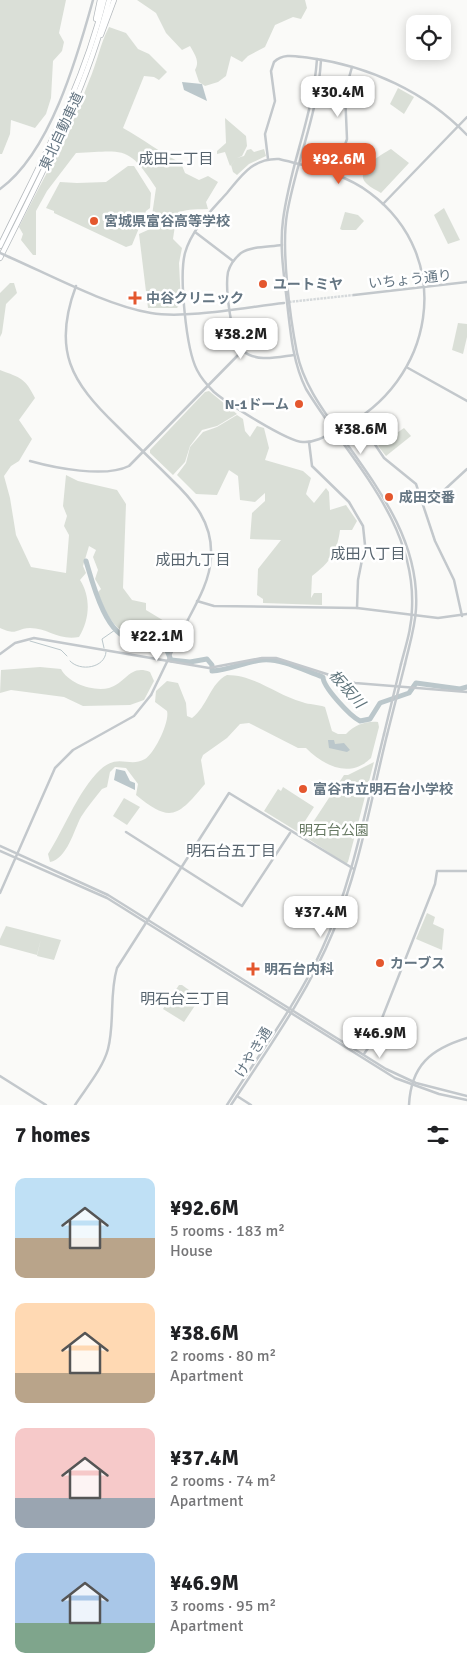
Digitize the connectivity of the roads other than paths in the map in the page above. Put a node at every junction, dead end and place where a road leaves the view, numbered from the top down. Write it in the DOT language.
graph roads {
  1 [pos="93,0"];
  2 [pos="100,0"];
  3 [pos="104,0"];
  4 [pos="108,0"];
  5 [pos="114,0"];
  6 [pos="96,45"];
  7 [pos="319,59"];
  8 [pos="352,67"];
  9 [pos="82,71"];
  10 [pos="467,117"];
  11 [pos="458,126"];
  12 [pos="467,135"];
  13 [pos="268,159"];
  14 [pos="298,164"];
  15 [pos="335,174"];
  16 [pos="0,189"];
  17 [pos="383,204"];
  18 [pos="195,232"];
  19 [pos="282,245"];
  20 [pos="0,246"];
  21 [pos="0,252"];
  22 [pos="0,258"];
  23 [pos="234,260"];
  24 [pos="467,282"];
  25 [pos="76,286"];
  26 [pos="424,287"];
  27 [pos="354,295"];
  28 [pos="284,302"];
  29 [pos="231,309"];
  30 [pos="186,313"];
  31 [pos="243,350"];
  32 [pos="294,355"];
  33 [pos="408,368"];
  34 [pos="208,386"];
  35 [pos="467,402"];
  36 [pos="358,419"];
  37 [pos="335,430"];
  38 [pos="309,442"];
  39 [pos="144,452"];
  40 [pos="30,461"];
  41 [pos="467,469"];
  42 [pos="424,505"];
  43 [pos="197,601"];
  44 [pos="357,608"];
  45 [pos="467,614"];
  46 [pos="414,615"];
  47 [pos="462,616"];
  48 [pos="0,654"];
  49 [pos="467,692"];
  50 [pos="126,832"];
  51 [pos="290,832"];
  52 [pos="0,846"];
  53 [pos="0,851"];
  54 [pos="16,855"];
  55 [pos="181,867"];
  56 [pos="352,869"];
  57 [pos="467,871"];
  58 [pos="0,893"];
  59 [pos="147,920"];
  60 [pos="289,1009"];
  61 [pos="467,1038"];
  62 [pos="364,1055"];
  63 [pos="0,1076"];
  64 [pos="412,1083"];
  65 [pos="237,1096"];
  66 [pos="467,1098"];
  67 [pos="46,1105"];
  68 [pos="75,1105"];
  69 [pos="229,1105"];
  70 [pos="252,1105"];
  71 [pos="409,1105"];
  1 -- 16 [label="street"];
  2 -- 9 [label="highway"];
  3 -- 9 [label="highway, 東北自動車道"];
  4 -- 6 [label="highway, 東北自動車道"];
  5 -- 6 [label="highway"];
  6 -- 22 [label="highway, 東北自動車道"];
  7 -- 8 [label="street"];
  7 -- 13 [label="street"];
  7 -- 14 [label="street"];
  7 -- 14 [label="street"];
  8 -- 11 [label="street"];
  8 -- 15 [label="street"];
  9 -- 20 [label="highway, 東北自動車道"];
  10 -- 11 [label="street"];
  11 -- 12 [label="street"];
  11 -- 17 [label="street"];
  13 -- 14 [label="street"];
  13 -- 18 [label="street"];
  14 -- 15 [label="street"];
  14 -- 19 [label="street"];
  14 -- 37 [label="street"];
  15 -- 17 [label="street"];
  17 -- 26 [label="street"];
  18 -- 23 [label="street"];
  18 -- 30 [label="street"];
  19 -- 23 [label="street"];
  19 -- 32 [label="street"];
  21 -- 25 [label="street, bridge"];
  23 -- 29 [label="street"];
  24 -- 26 [label="street, いちょう通り"];
  25 -- 30 [label="street"];
  25 -- 39 [label="street"];
  26 -- 27 [label="street, いちょう通り"];
  26 -- 33 [label="street"];
  28 -- 29 [label="street"];
  29 -- 30 [label="street"];
  29 -- 31 [label="street"];
  30 -- 34 [label="street"];
  31 -- 32 [label="street"];
  31 -- 34 [label="street"];
  32 -- 37 [label="street"];
  33 -- 35 [label="street"];
  33 -- 36 [label="street"];
  34 -- 38 [label="street"];
  34 -- 39 [label="street"];
  36 -- 37 [label="street"];
  36 -- 42 [label="street"];
  37 -- 38 [label="street"];
  37 -- 46 [label="street"];
  38 -- 44 [label="street"];
  39 -- 40 [label="street"];
  39 -- 43 [label="street"];
  41 -- 42 [label="street"];
  42 -- 47 [label="street"];
  43 -- 44 [label="street"];
  43 -- 54 [label="street, bridge"];
  44 -- 46 [label="street"];
  45 -- 47 [label="street"];
  46 -- 47 [label="street"];
  46 -- 56 [label="street, bridge"];
  48 -- 49 [label="street"];
  50 -- 55 [label="street"];
  51 -- 55 [label="street"];
  51 -- 55 [label="street"];
  51 -- 56 [label="street"];
  52 -- 54 [label="street"];
  53 -- 54 [label="street"];
  54 -- 58 [label="street"];
  54 -- 59 [label="street"];
  55 -- 59 [label="street"];
  56 -- 60 [label="street"];
  57 -- 62 [label="street"];
  59 -- 60 [label="street"];
  59 -- 68 [label="street"];
  60 -- 62 [label="street"];
  60 -- 64 [label="street"];
  60 -- 65 [label="street, けやき通"];
  60 -- 69 [label="street"];
  61 -- 64 [label="street"];
  62 -- 64 [label="street"];
  63 -- 67 [label="street"];
  64 -- 66 [label="street"];
  64 -- 71 [label="street"];
  65 -- 69 [label="street, けやき通"];
  65 -- 70 [label="street"];
}
